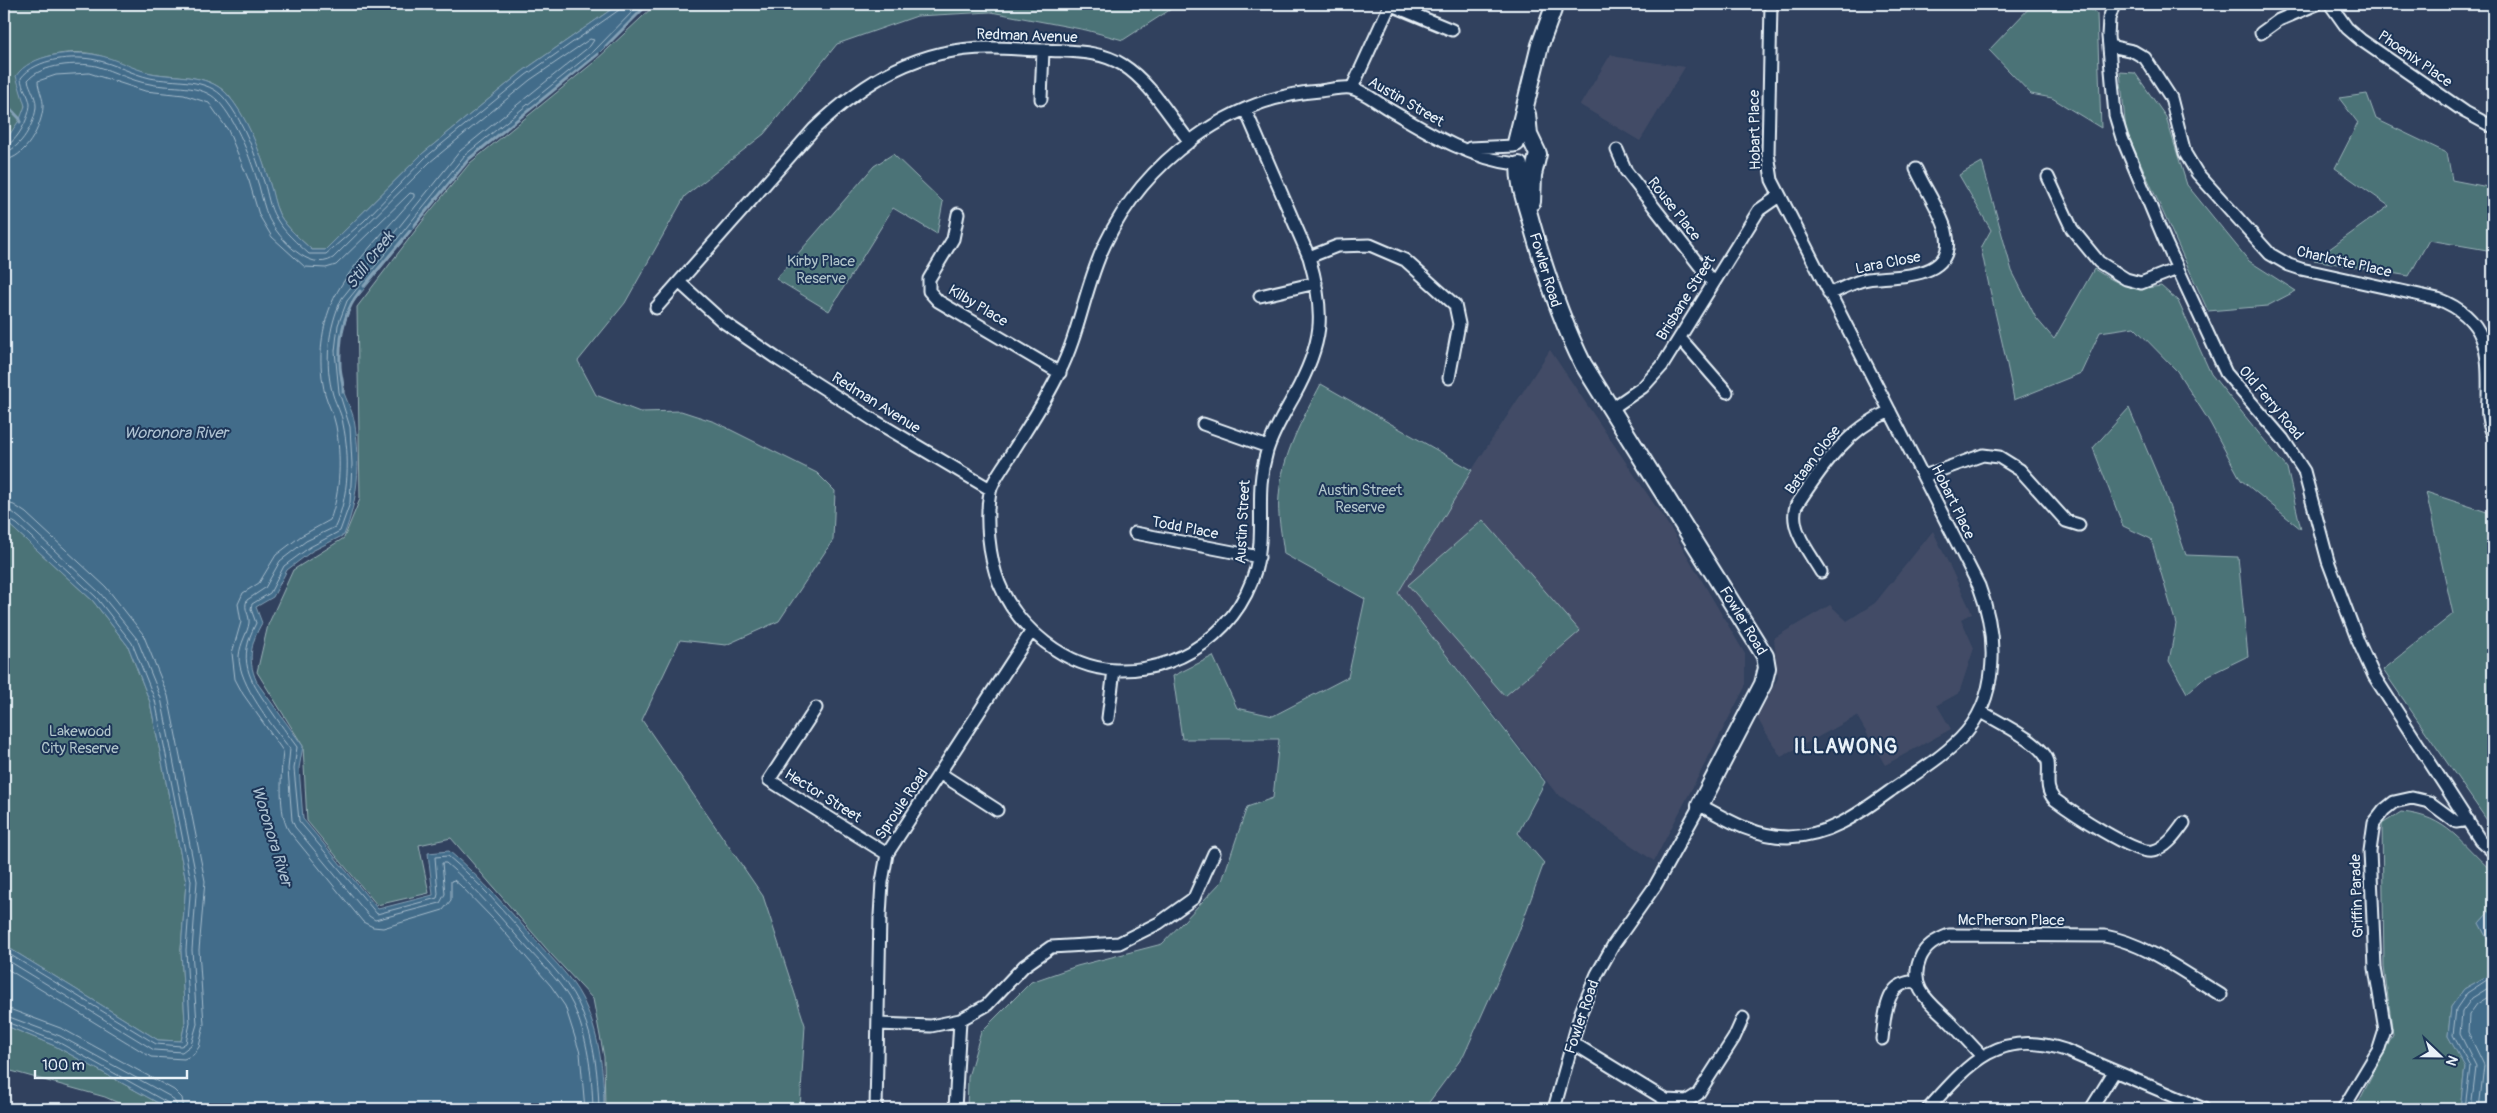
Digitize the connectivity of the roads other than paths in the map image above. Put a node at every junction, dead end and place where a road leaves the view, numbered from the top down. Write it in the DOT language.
graph roads {
  1 [pos="1390,4"];
  2 [pos="1554,4"];
  3 [pos="1771,4"];
  4 [pos="2114,4"];
  5 [pos="2122,4"];
  6 [pos="2317,4"];
  7 [pos="2330,4"];
  8 [pos="1452,30"];
  9 [pos="2261,33"];
  10 [pos="2110,46"];
  11 [pos="1044,50"];
  12 [pos="1352,88"];
  13 [pos="1041,99"];
  14 [pos="1526,107"];
  15 [pos="1245,109"];
  16 [pos="2493,127"];
  17 [pos="1190,142"];
  18 [pos="1515,144"];
  19 [pos="1464,148"];
  20 [pos="1617,150"];
  21 [pos="1535,152"];
  22 [pos="1518,165"];
  23 [pos="1916,169"];
  24 [pos="2048,177"];
  25 [pos="1778,196"];
  26 [pos="958,214"];
  27 [pos="1530,220"];
  28 [pos="1309,257"];
  29 [pos="2177,269"];
  30 [pos="679,282"];
  31 [pos="1316,283"];
  32 [pos="1713,283"];
  33 [pos="1829,294"];
  34 [pos="1260,296"];
  35 [pos="656,308"];
  36 [pos="1680,338"];
  37 [pos="1060,373"];
  38 [pos="1449,378"];
  39 [pos="1727,392"];
  40 [pos="1611,409"];
  41 [pos="1890,411"];
  42 [pos="1203,424"];
  43 [pos="2493,434"];
  44 [pos="1268,447"];
  45 [pos="1924,476"];
  46 [pos="990,489"];
  47 [pos="2079,525"];
  48 [pos="1135,533"];
  49 [pos="1259,557"];
  50 [pos="1821,572"];
  51 [pos="1031,632"];
  52 [pos="1114,670"];
  53 [pos="816,708"];
  54 [pos="1980,711"];
  55 [pos="1108,718"];
  56 [pos="941,774"];
  57 [pos="1700,805"];
  58 [pos="997,810"];
  59 [pos="2468,820"];
  60 [pos="2184,823"];
  61 [pos="2493,852"];
  62 [pos="1214,853"];
  63 [pos="887,854"];
  64 [pos="1916,981"];
  65 [pos="2221,995"];
  66 [pos="1743,1018"];
  67 [pos="960,1020"];
  68 [pos="878,1024"];
  69 [pos="1882,1039"];
  70 [pos="1573,1043"];
  71 [pos="1982,1056"];
  72 [pos="2114,1072"];
  73 [pos="876,1109"];
  74 [pos="955,1109"];
  75 [pos="1554,1109"];
  76 [pos="1928,1109"];
  77 [pos="2091,1109"];
  78 [pos="2204,1109"];
  79 [pos="2343,1109"];
  1 -- 8 [label="street"];
  1 -- 12 [label="street"];
  2 -- 14 [label="street, Fowler Road"];
  3 -- 25 [label="street, Hobart Place"];
  4 -- 10 [label="street, Old Ferry Road"];
  5 -- 10 [label="street, Old Ferry Road"];
  6 -- 9 [label="street"];
  7 -- 16 [label="street, Phoenix Place"];
  10 -- 29 [label="street, Old Ferry Road"];
  10 -- 43 [label="street, Charlotte Place"];
  11 -- 13 [label="street"];
  11 -- 17 [label="street, Redman Avenue"];
  11 -- 30 [label="street, Redman Avenue"];
  12 -- 15 [label="street, Austin Street"];
  12 -- 19 [label="street, Austin Street"];
  14 -- 18 [label="street, Fowler Road"];
  14 -- 21 [label="street, Fowler Road"];
  15 -- 17 [label="street, Austin Street"];
  15 -- 28 [label="street, Austin Street"];
  17 -- 37 [label="street, Austin Street"];
  18 -- 19 [label="street, Austin Street"];
  18 -- 21 [label="street"];
  18 -- 22 [label="street"];
  19 -- 22 [label="street, Austin Street"];
  20 -- 32 [label="street, Rouse Place"];
  21 -- 22 [label="street"];
  21 -- 27 [label="street, Fowler Road"];
  22 -- 27 [label="street, Fowler Road"];
  23 -- 33 [label="street, Lara Close"];
  24 -- 29 [label="street"];
  25 -- 32 [label="street, Brisbane Street"];
  25 -- 33 [label="street, Hobart Place"];
  26 -- 37 [label="street, Kilby Place"];
  27 -- 40 [label="street, Fowler Road"];
  28 -- 31 [label="street, Austin Street"];
  28 -- 38 [label="street"];
  29 -- 59 [label="street, Old Ferry Road"];
  30 -- 35 [label="street, Redman Avenue"];
  30 -- 46 [label="street, Redman Avenue"];
  31 -- 34 [label="street"];
  31 -- 44 [label="street, Austin Street"];
  32 -- 36 [label="street, Brisbane Street"];
  33 -- 41 [label="street, Hobart Place"];
  36 -- 39 [label="street"];
  36 -- 40 [label="street, Brisbane Street"];
  37 -- 46 [label="street, Austin Street"];
  40 -- 57 [label="street, Fowler Road"];
  41 -- 45 [label="street, Hobart Place"];
  41 -- 50 [label="street, Bataan Close"];
  42 -- 44 [label="street"];
  44 -- 49 [label="street, Austin Street"];
  45 -- 47 [label="street"];
  45 -- 54 [label="street, Hobart Place"];
  46 -- 51 [label="street, Austin Street"];
  48 -- 49 [label="street, Todd Place"];
  49 -- 52 [label="street, Austin Street"];
  51 -- 52 [label="street, Austin Street"];
  51 -- 56 [label="street, Sproule Road"];
  52 -- 55 [label="street"];
  53 -- 63 [label="street, Hector Street"];
  54 -- 57 [label="street, Hobart Place"];
  54 -- 60 [label="street"];
  56 -- 58 [label="street"];
  56 -- 63 [label="street, Sproule Road"];
  57 -- 70 [label="street, Fowler Road"];
  59 -- 61 [label="street"];
  59 -- 79 [label="street, Griffin Parade"];
  62 -- 67 [label="street"];
  63 -- 68 [label="street, Sproule Road"];
  64 -- 65 [label="street, McPherson Place"];
  64 -- 69 [label="street"];
  64 -- 71 [label="street"];
  66 -- 70 [label="street"];
  67 -- 68 [label="street"];
  67 -- 74 [label="street"];
  68 -- 73 [label="street, Sproule Road"];
  70 -- 75 [label="street, Fowler Road"];
  71 -- 72 [label="street"];
  71 -- 76 [label="street"];
  72 -- 77 [label="street"];
  72 -- 78 [label="street"];
}
